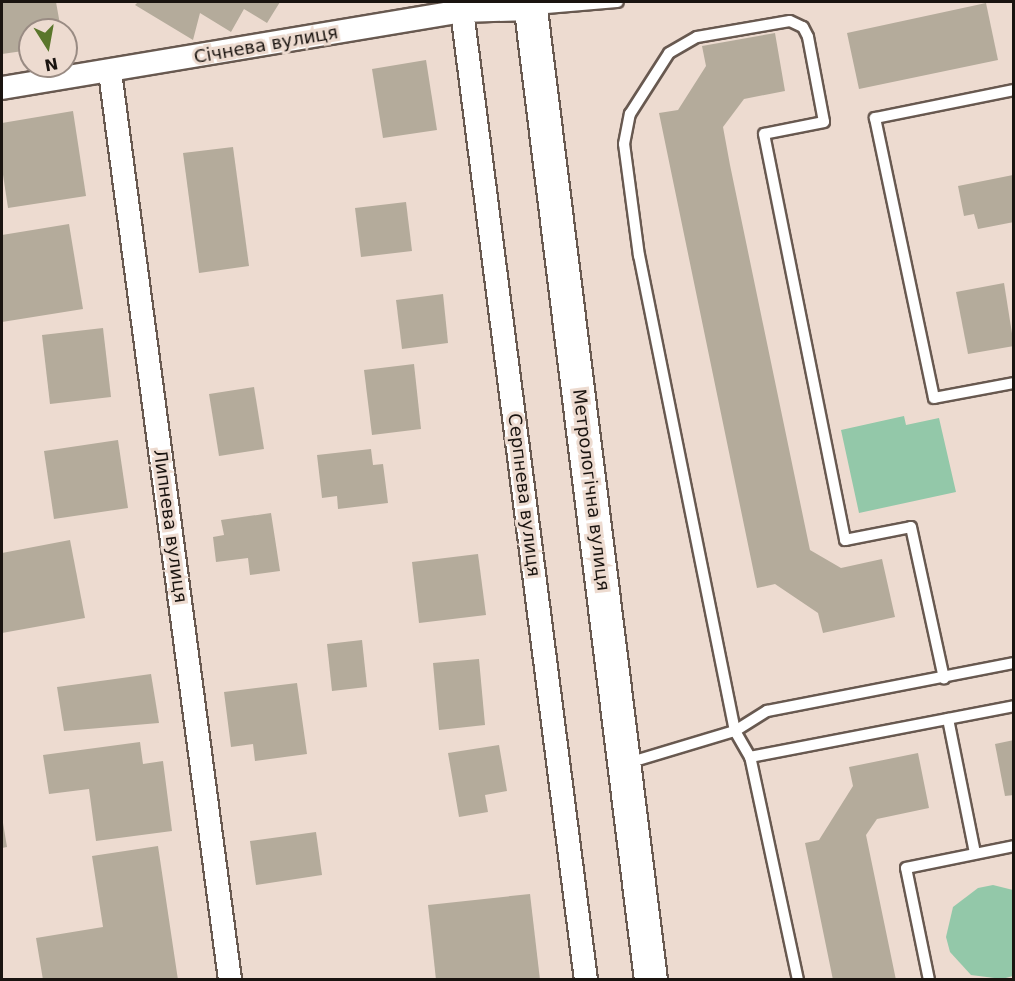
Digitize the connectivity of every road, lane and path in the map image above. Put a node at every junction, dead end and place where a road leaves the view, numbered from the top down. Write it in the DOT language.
graph roads {
  1 [pos="618,2"];
  2 [pos="530,5"];
  3 [pos="462,11"];
  4 [pos="110,72"];
  5 [pos="2,88"];
  6 [pos="1014,90"];
  7 [pos="1014,382"];
  8 [pos="1014,663"];
  9 [pos="944,678"];
  10 [pos="1014,706"];
  11 [pos="948,719"];
  12 [pos="735,731"];
  13 [pos="750,758"];
  14 [pos="625,764"];
  15 [pos="1014,846"];
  16 [pos="975,853"];
  17 [pos="230,980"];
  18 [pos="586,980"];
  19 [pos="651,980"];
  20 [pos="798,980"];
  21 [pos="929,980"];
  1 -- 2 [label="lane"];
  2 -- 3 [label="street, Січнева вулиця"];
  2 -- 14 [label="street, Метрологічна вулиця"];
  3 -- 4 [label="street, Січнева вулиця"];
  3 -- 18 [label="street, Серпнева вулиця"];
  4 -- 5 [label="street, Січнева вулиця"];
  4 -- 17 [label="street, Липнева вулиця"];
  6 -- 7 [label="lane"];
  8 -- 9 [label="lane"];
  9 -- 12 [label="lane"];
  9 -- 12 [label="lane"];
  10 -- 11 [label="lane"];
  11 -- 13 [label="lane"];
  11 -- 16 [label="lane"];
  12 -- 13 [label="lane"];
  12 -- 14 [label="lane"];
  13 -- 20 [label="lane"];
  14 -- 19 [label="street, Метрологічна вулиця"];
  15 -- 16 [label="lane"];
  16 -- 21 [label="lane"];
}
